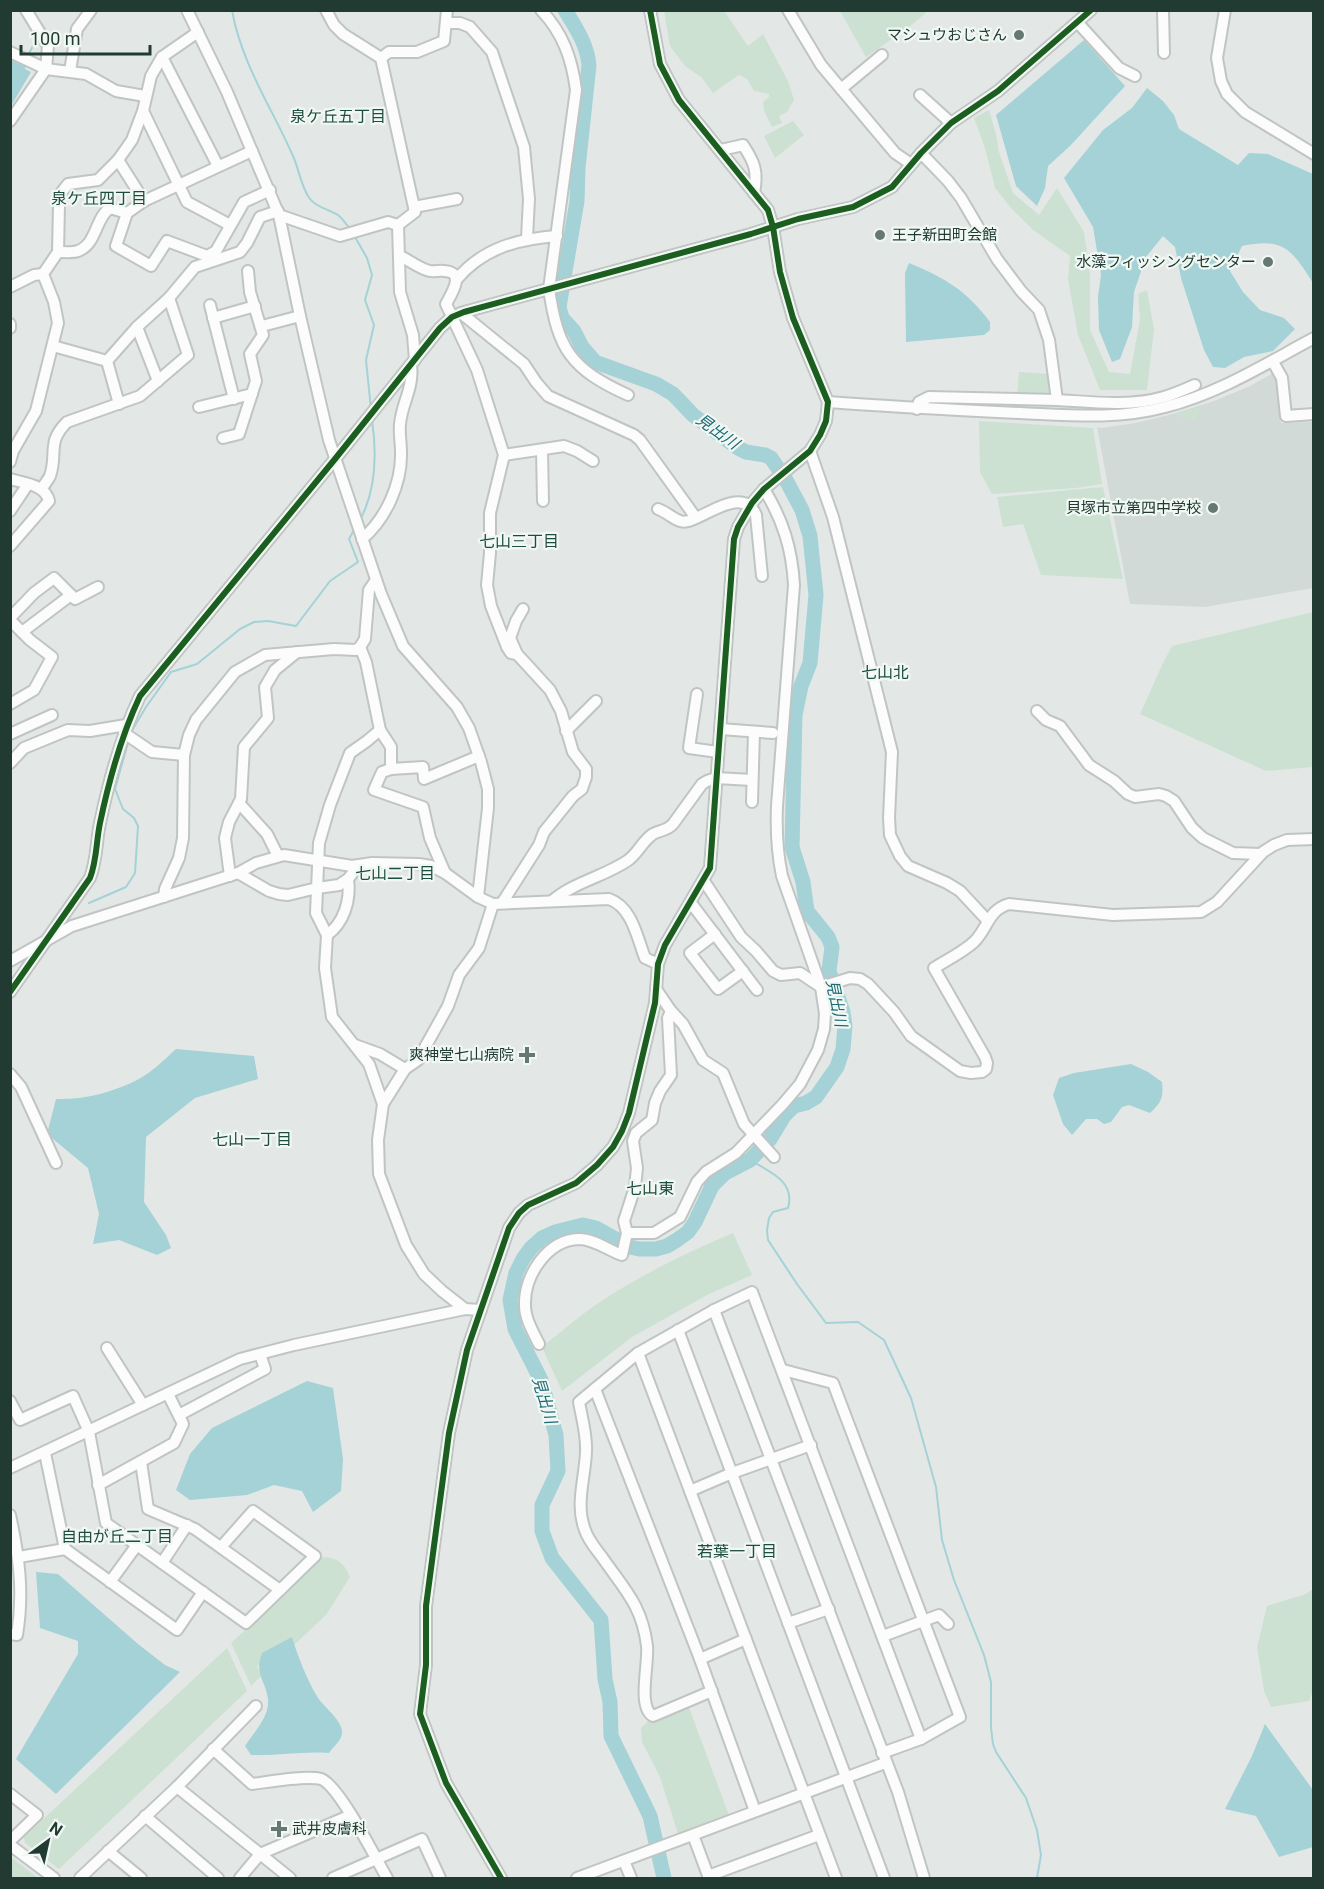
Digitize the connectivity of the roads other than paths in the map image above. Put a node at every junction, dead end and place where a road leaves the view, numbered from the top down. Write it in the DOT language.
graph roads {
  1 [pos="26,10"];
  2 [pos="91,10"];
  3 [pos="187,10"];
  4 [pos="326,10"];
  5 [pos="447,10"];
  6 [pos="540,10"];
  7 [pos="650,10"];
  8 [pos="788,10"];
  9 [pos="1092,10"];
  10 [pos="1163,10"];
  11 [pos="1225,10"];
  12 [pos="447,23"];
  13 [pos="1078,23"];
  14 [pos="198,32"];
  15 [pos="10,52"];
  16 [pos="1164,54"];
  17 [pos="882,55"];
  18 [pos="162,57"];
  19 [pos="381,58"];
  20 [pos="46,69"];
  21 [pos="70,71"];
  22 [pos="1135,76"];
  23 [pos="841,89"];
  24 [pos="920,95"];
  25 [pos="145,96"];
  26 [pos="143,111"];
  27 [pos="10,121"];
  28 [pos="951,123"];
  29 [pos="721,150"];
  30 [pos="252,151"];
  31 [pos="921,153"];
  32 [pos="1314,154"];
  33 [pos="118,160"];
  34 [pos="910,164"];
  35 [pos="218,166"];
  36 [pos="177,185"];
  37 [pos="270,189"];
  38 [pos="754,193"];
  39 [pos="457,199"];
  40 [pos="144,201"];
  41 [pos="414,207"];
  42 [pos="128,213"];
  43 [pos="278,213"];
  44 [pos="230,225"];
  45 [pos="398,225"];
  46 [pos="773,227"];
  47 [pos="557,236"];
  48 [pos="527,238"];
  49 [pos="58,252"];
  50 [pos="400,256"];
  51 [pos="248,271"];
  52 [pos="43,274"];
  53 [pos="457,279"];
  54 [pos="10,288"];
  55 [pos="549,289"];
  56 [pos="169,298"];
  57 [pos="210,305"];
  58 [pos="255,306"];
  59 [pos="457,315"];
  60 [pos="300,316"];
  61 [pos="213,318"];
  62 [pos="261,326"];
  63 [pos="137,327"];
  64 [pos="1314,338"];
  65 [pos="53,346"];
  66 [pos="107,361"];
  67 [pos="413,362"];
  68 [pos="1273,362"];
  69 [pos="158,381"];
  70 [pos="1195,385"];
  71 [pos="252,394"];
  72 [pos="628,395"];
  73 [pos="234,399"];
  74 [pos="1057,400"];
  75 [pos="828,402"];
  76 [pos="1161,403"];
  77 [pos="119,404"];
  78 [pos="199,408"];
  79 [pos="916,409"];
  80 [pos="1314,414"];
  81 [pos="223,438"];
  82 [pos="542,450"];
  83 [pos="810,451"];
  84 [pos="504,455"];
  85 [pos="335,459"];
  86 [pos="593,461"];
  87 [pos="10,462"];
  88 [pos="10,479"];
  89 [pos="28,484"];
  90 [pos="42,488"];
  91 [pos="764,489"];
  92 [pos="543,501"];
  93 [pos="750,506"];
  94 [pos="658,509"];
  95 [pos="10,511"];
  96 [pos="696,518"];
  97 [pos="362,539"];
  98 [pos="12,541"];
  99 [pos="762,576"];
  100 [pos="376,580"];
  101 [pos="98,587"];
  102 [pos="71,595"];
  103 [pos="523,609"];
  104 [pos="10,619"];
  105 [pos="17,632"];
  106 [pos="360,647"];
  107 [pos="297,652"];
  108 [pos="517,654"];
  109 [pos="697,694"];
  110 [pos="596,701"];
  111 [pos="11,704"];
  112 [pos="1037,711"];
  113 [pos="52,715"];
  114 [pos="125,729"];
  115 [pos="720,729"];
  116 [pos="380,730"];
  117 [pos="566,730"];
  118 [pos="754,732"];
  119 [pos="773,733"];
  120 [pos="10,735"];
  121 [pos="718,752"];
  122 [pos="184,755"];
  123 [pos="479,756"];
  124 [pos="10,763"];
  125 [pos="391,769"];
  126 [pos="716,778"];
  127 [pos="753,780"];
  128 [pos="752,802"];
  129 [pos="239,803"];
  130 [pos="1314,839"];
  131 [pos="1261,854"];
  132 [pos="278,856"];
  133 [pos="318,861"];
  134 [pos="359,865"];
  135 [pos="445,873"];
  136 [pos="234,875"];
  137 [pos="348,879"];
  138 [pos="704,881"];
  139 [pos="316,888"];
  140 [pos="164,897"];
  141 [pos="478,897"];
  142 [pos="552,901"];
  143 [pos="498,903"];
  144 [pos="691,903"];
  145 [pos="988,921"];
  146 [pos="714,934"];
  147 [pos="327,935"];
  148 [pos="45,941"];
  149 [pos="10,961"];
  150 [pos="658,964"];
  151 [pos="743,971"];
  152 [pos="821,987"];
  153 [pos="656,989"];
  154 [pos="757,990"];
  155 [pos="10,992"];
  156 [pos="671,1011"];
  157 [pos="355,1045"];
  158 [pos="405,1069"];
  159 [pos="10,1074"];
  160 [pos="383,1104"];
  161 [pos="622,1131"];
  162 [pos="752,1135"];
  163 [pos="635,1137"];
  164 [pos="774,1157"];
  165 [pos="56,1163"];
  166 [pos="627,1233"];
  167 [pos="465,1309"];
  168 [pos="481,1310"];
  169 [pos="714,1310"];
  170 [pos="678,1330"];
  171 [pos="539,1344"];
  172 [pos="107,1347"];
  173 [pos="638,1353"];
  174 [pos="260,1354"];
  175 [pos="783,1370"];
  176 [pos="595,1389"];
  177 [pos="168,1394"];
  178 [pos="10,1401"];
  179 [pos="143,1406"];
  180 [pos="179,1415"];
  181 [pos="15,1422"];
  182 [pos="88,1432"];
  183 [pos="811,1445"];
  184 [pos="45,1453"];
  185 [pos="771,1459"];
  186 [pos="141,1462"];
  187 [pos="10,1468"];
  188 [pos="732,1473"];
  189 [pos="98,1485"];
  190 [pos="690,1491"];
  191 [pos="10,1515"];
  192 [pos="187,1525"];
  193 [pos="137,1545"];
  194 [pos="221,1547"];
  195 [pos="65,1549"];
  196 [pos="19,1557"];
  197 [pos="162,1563"];
  198 [pos="111,1582"];
  199 [pos="280,1590"];
  200 [pos="203,1592"];
  201 [pos="829,1609"];
  202 [pos="924,1619"];
  203 [pos="788,1623"];
  204 [pos="948,1624"];
  205 [pos="10,1634"];
  206 [pos="883,1636"];
  207 [pos="746,1639"];
  208 [pos="700,1659"];
  209 [pos="712,1691"];
  210 [pos="256,1706"];
  211 [pos="921,1739"];
  212 [pos="213,1749"];
  213 [pos="883,1758"];
  214 [pos="846,1776"];
  215 [pos="177,1786"];
  216 [pos="803,1793"];
  217 [pos="10,1794"];
  218 [pos="755,1811"];
  219 [pos="351,1815"];
  220 [pos="145,1816"];
  221 [pos="693,1835"];
  222 [pos="819,1835"];
  223 [pos="10,1843"];
  224 [pos="108,1851"];
  225 [pos="260,1854"];
  226 [pos="377,1861"];
  227 [pos="624,1861"];
  228 [pos="708,1877"];
  229 [pos="54,1878"];
  230 [pos="80,1878"];
  231 [pos="141,1878"];
  232 [pos="218,1878"];
  233 [pos="240,1878"];
  234 [pos="290,1878"];
  235 [pos="333,1878"];
  236 [pos="387,1878"];
  237 [pos="440,1878"];
  238 [pos="501,1878"];
  239 [pos="577,1878"];
  240 [pos="631,1878"];
  241 [pos="836,1878"];
  242 [pos="884,1878"];
  243 [pos="924,1878"];
  1 -- 20 [label="street"];
  2 -- 21 [label="street"];
  3 -- 14 [label="street"];
  4 -- 19 [label="street"];
  5 -- 12 [label="street"];
  6 -- 47 [label="street"];
  7 -- 29 [label="street"];
  8 -- 23 [label="street"];
  9 -- 13 [label="street"];
  10 -- 16 [label="street"];
  11 -- 32 [label="street"];
  12 -- 19 [label="street"];
  12 -- 48 [label="street"];
  13 -- 22 [label="street"];
  13 -- 28 [label="street"];
  14 -- 18 [label="street"];
  14 -- 30 [label="street"];
  15 -- 20 [label="street"];
  17 -- 23 [label="street"];
  18 -- 25 [label="street"];
  18 -- 35 [label="street"];
  19 -- 41 [label="street"];
  20 -- 21 [label="street"];
  20 -- 27 [label="street"];
  21 -- 25 [label="street"];
  23 -- 34 [label="street"];
  24 -- 28 [label="street"];
  25 -- 26 [label="street"];
  26 -- 33 [label="street"];
  26 -- 36 [label="street"];
  28 -- 31 [label="street"];
  29 -- 38 [label="street"];
  29 -- 38 [label="street"];
  30 -- 35 [label="street"];
  30 -- 37 [label="street"];
  31 -- 34 [label="street"];
  31 -- 74 [label="street"];
  33 -- 40 [label="street"];
  33 -- 49 [label="street"];
  34 -- 46 [label="street"];
  35 -- 36 [label="street"];
  36 -- 40 [label="street"];
  36 -- 44 [label="street"];
  37 -- 43 [label="street"];
  37 -- 44 [label="street"];
  38 -- 46 [label="street"];
  39 -- 41 [label="street"];
  40 -- 42 [label="street"];
  41 -- 45 [label="street"];
  42 -- 44 [label="street"];
  42 -- 49 [label="street"];
  43 -- 45 [label="street"];
  43 -- 56 [label="street"];
  43 -- 60 [label="street"];
  45 -- 50 [label="street"];
  46 -- 55 [label="street"];
  46 -- 75 [label="street"];
  47 -- 48 [label="street"];
  47 -- 55 [label="street"];
  48 -- 53 [label="street"];
  49 -- 52 [label="street"];
  50 -- 53 [label="street"];
  50 -- 67 [label="street"];
  51 -- 58 [label="street"];
  52 -- 54 [label="street"];
  52 -- 65 [label="street"];
  53 -- 59 [label="street"];
  55 -- 59 [label="street"];
  55 -- 72 [label="street"];
  56 -- 63 [label="street"];
  56 -- 69 [label="street"];
  57 -- 61 [label="street"];
  58 -- 61 [label="street"];
  58 -- 62 [label="street"];
  59 -- 67 [label="street"];
  59 -- 84 [label="street"];
  59 -- 96 [label="street"];
  60 -- 62 [label="street"];
  60 -- 85 [label="street"];
  61 -- 73 [label="street"];
  62 -- 71 [label="street"];
  63 -- 66 [label="street"];
  63 -- 69 [label="street"];
  64 -- 68 [label="street"];
  65 -- 66 [label="street"];
  65 -- 87 [label="street"];
  66 -- 77 [label="street"];
  67 -- 85 [label="street"];
  67 -- 97 [label="street"];
  68 -- 76 [label="street"];
  68 -- 80 [label="street"];
  69 -- 77 [label="street"];
  70 -- 76 [label="street"];
  71 -- 73 [label="street"];
  71 -- 81 [label="street"];
  73 -- 78 [label="street"];
  74 -- 76 [label="street"];
  74 -- 79 [label="street"];
  75 -- 79 [label="street"];
  75 -- 83 [label="street"];
  76 -- 79 [label="street"];
  77 -- 90 [label="street"];
  82 -- 84 [label="street"];
  82 -- 86 [label="street"];
  82 -- 92 [label="street"];
  83 -- 91 [label="street"];
  83 -- 145 [label="street"];
  84 -- 108 [label="street"];
  85 -- 97 [label="street"];
  85 -- 114 [label="street"];
  88 -- 89 [label="street"];
  89 -- 90 [label="street"];
  89 -- 95 [label="street"];
  90 -- 98 [label="street"];
  91 -- 93 [label="street"];
  91 -- 152 [label="street"];
  93 -- 96 [label="street"];
  93 -- 99 [label="street"];
  93 -- 115 [label="street"];
  94 -- 96 [label="street"];
  97 -- 100 [label="street"];
  100 -- 106 [label="street"];
  100 -- 123 [label="street"];
  101 -- 102 [label="street"];
  102 -- 104 [label="street"];
  102 -- 105 [label="street"];
  103 -- 108 [label="street"];
  104 -- 105 [label="street"];
  105 -- 111 [label="street"];
  106 -- 107 [label="street"];
  106 -- 116 [label="street"];
  107 -- 122 [label="street"];
  107 -- 129 [label="street"];
  108 -- 117 [label="street"];
  109 -- 121 [label="street"];
  110 -- 117 [label="street"];
  112 -- 131 [label="street"];
  113 -- 120 [label="street"];
  114 -- 122 [label="street"];
  114 -- 124 [label="street"];
  114 -- 148 [label="street"];
  115 -- 118 [label="street"];
  115 -- 121 [label="street"];
  116 -- 125 [label="street"];
  116 -- 133 [label="street"];
  117 -- 143 [label="street"];
  118 -- 119 [label="street"];
  118 -- 127 [label="street"];
  121 -- 126 [label="street"];
  122 -- 140 [label="street"];
  123 -- 125 [label="street"];
  123 -- 141 [label="street"];
  125 -- 135 [label="street"];
  126 -- 127 [label="street"];
  126 -- 138 [label="street"];
  126 -- 142 [label="street"];
  127 -- 128 [label="street"];
  129 -- 132 [label="street"];
  129 -- 136 [label="street"];
  130 -- 131 [label="street"];
  131 -- 145 [label="street"];
  132 -- 133 [label="street"];
  132 -- 136 [label="street"];
  133 -- 134 [label="street"];
  133 -- 139 [label="street"];
  134 -- 135 [label="street"];
  134 -- 137 [label="street"];
  135 -- 141 [label="street"];
  136 -- 139 [label="street"];
  136 -- 140 [label="street"];
  137 -- 139 [label="street"];
  137 -- 147 [label="street"];
  138 -- 144 [label="street"];
  138 -- 152 [label="street"];
  139 -- 147 [label="street"];
  140 -- 148 [label="street"];
  141 -- 143 [label="street"];
  142 -- 143 [label="street"];
  142 -- 150 [label="street"];
  143 -- 158 [label="street"];
  144 -- 146 [label="street"];
  144 -- 150 [label="street"];
  145 -- 152 [label="street"];
  146 -- 151 [label="street"];
  146 -- 151 [label="street"];
  147 -- 157 [label="street"];
  148 -- 149 [label="street"];
  148 -- 155 [label="street"];
  150 -- 153 [label="street"];
  151 -- 154 [label="street"];
  152 -- 162 [label="street"];
  153 -- 156 [label="street"];
  153 -- 161 [label="street"];
  156 -- 162 [label="street"];
  156 -- 163 [label="street"];
  157 -- 158 [label="street"];
  157 -- 160 [label="street"];
  158 -- 160 [label="street"];
  159 -- 165 [label="street"];
  160 -- 167 [label="street"];
  161 -- 163 [label="street"];
  161 -- 168 [label="street"];
  162 -- 164 [label="street"];
  162 -- 166 [label="street"];
  163 -- 166 [label="street"];
  166 -- 171 [label="street"];
  167 -- 168 [label="street"];
  167 -- 174 [label="street"];
  168 -- 238 [label="street"];
  169 -- 170 [label="street"];
  169 -- 175 [label="street"];
  169 -- 185 [label="street"];
  170 -- 173 [label="street"];
  170 -- 188 [label="street"];
  172 -- 179 [label="street"];
  173 -- 176 [label="street"];
  173 -- 190 [label="street"];
  174 -- 177 [label="street"];
  174 -- 180 [label="street"];
  175 -- 183 [label="street"];
  175 -- 202 [label="street"];
  176 -- 208 [label="street"];
  176 -- 209 [label="street"];
  177 -- 179 [label="street"];
  177 -- 180 [label="street"];
  178 -- 181 [label="street"];
  179 -- 182 [label="street"];
  180 -- 186 [label="street"];
  181 -- 182 [label="street"];
  182 -- 184 [label="street"];
  182 -- 189 [label="street"];
  183 -- 185 [label="street"];
  183 -- 206 [label="street"];
  184 -- 187 [label="street"];
  184 -- 195 [label="street"];
  185 -- 188 [label="street"];
  185 -- 201 [label="street"];
  186 -- 189 [label="street"];
  186 -- 192 [label="street"];
  188 -- 190 [label="street"];
  188 -- 203 [label="street"];
  189 -- 193 [label="street"];
  190 -- 207 [label="street"];
  191 -- 196 [label="street"];
  192 -- 194 [label="street"];
  192 -- 197 [label="street"];
  193 -- 197 [label="street"];
  193 -- 198 [label="street"];
  194 -- 199 [label="street"];
  194 -- 199 [label="street"];
  195 -- 196 [label="street"];
  195 -- 198 [label="street"];
  196 -- 205 [label="street"];
  197 -- 200 [label="street"];
  198 -- 200 [label="street"];
  199 -- 200 [label="street"];
  201 -- 203 [label="street"];
  201 -- 213 [label="street"];
  202 -- 204 [label="street"];
  202 -- 206 [label="street"];
  202 -- 211 [label="street"];
  203 -- 214 [label="street"];
  206 -- 211 [label="street"];
  207 -- 208 [label="street"];
  207 -- 216 [label="street"];
  208 -- 209 [label="street"];
  209 -- 218 [label="street"];
  210 -- 212 [label="street"];
  211 -- 213 [label="street"];
  212 -- 215 [label="street"];
  212 -- 219 [label="street"];
  213 -- 214 [label="street"];
  213 -- 243 [label="street"];
  214 -- 216 [label="street"];
  214 -- 242 [label="street"];
  215 -- 220 [label="street"];
  215 -- 225 [label="street"];
  216 -- 218 [label="street"];
  216 -- 222 [label="street"];
  217 -- 223 [label="street"];
  218 -- 221 [label="street"];
  219 -- 225 [label="street"];
  219 -- 226 [label="street"];
  220 -- 224 [label="street"];
  220 -- 232 [label="street"];
  221 -- 227 [label="street"];
  221 -- 228 [label="street"];
  222 -- 228 [label="street"];
  222 -- 241 [label="street"];
  223 -- 229 [label="street"];
  224 -- 230 [label="street"];
  224 -- 231 [label="street"];
  225 -- 233 [label="street"];
  225 -- 234 [label="street"];
  226 -- 235 [label="street"];
  226 -- 236 [label="street"];
  226 -- 237 [label="street"];
  227 -- 239 [label="street"];
  227 -- 240 [label="street"];
}
